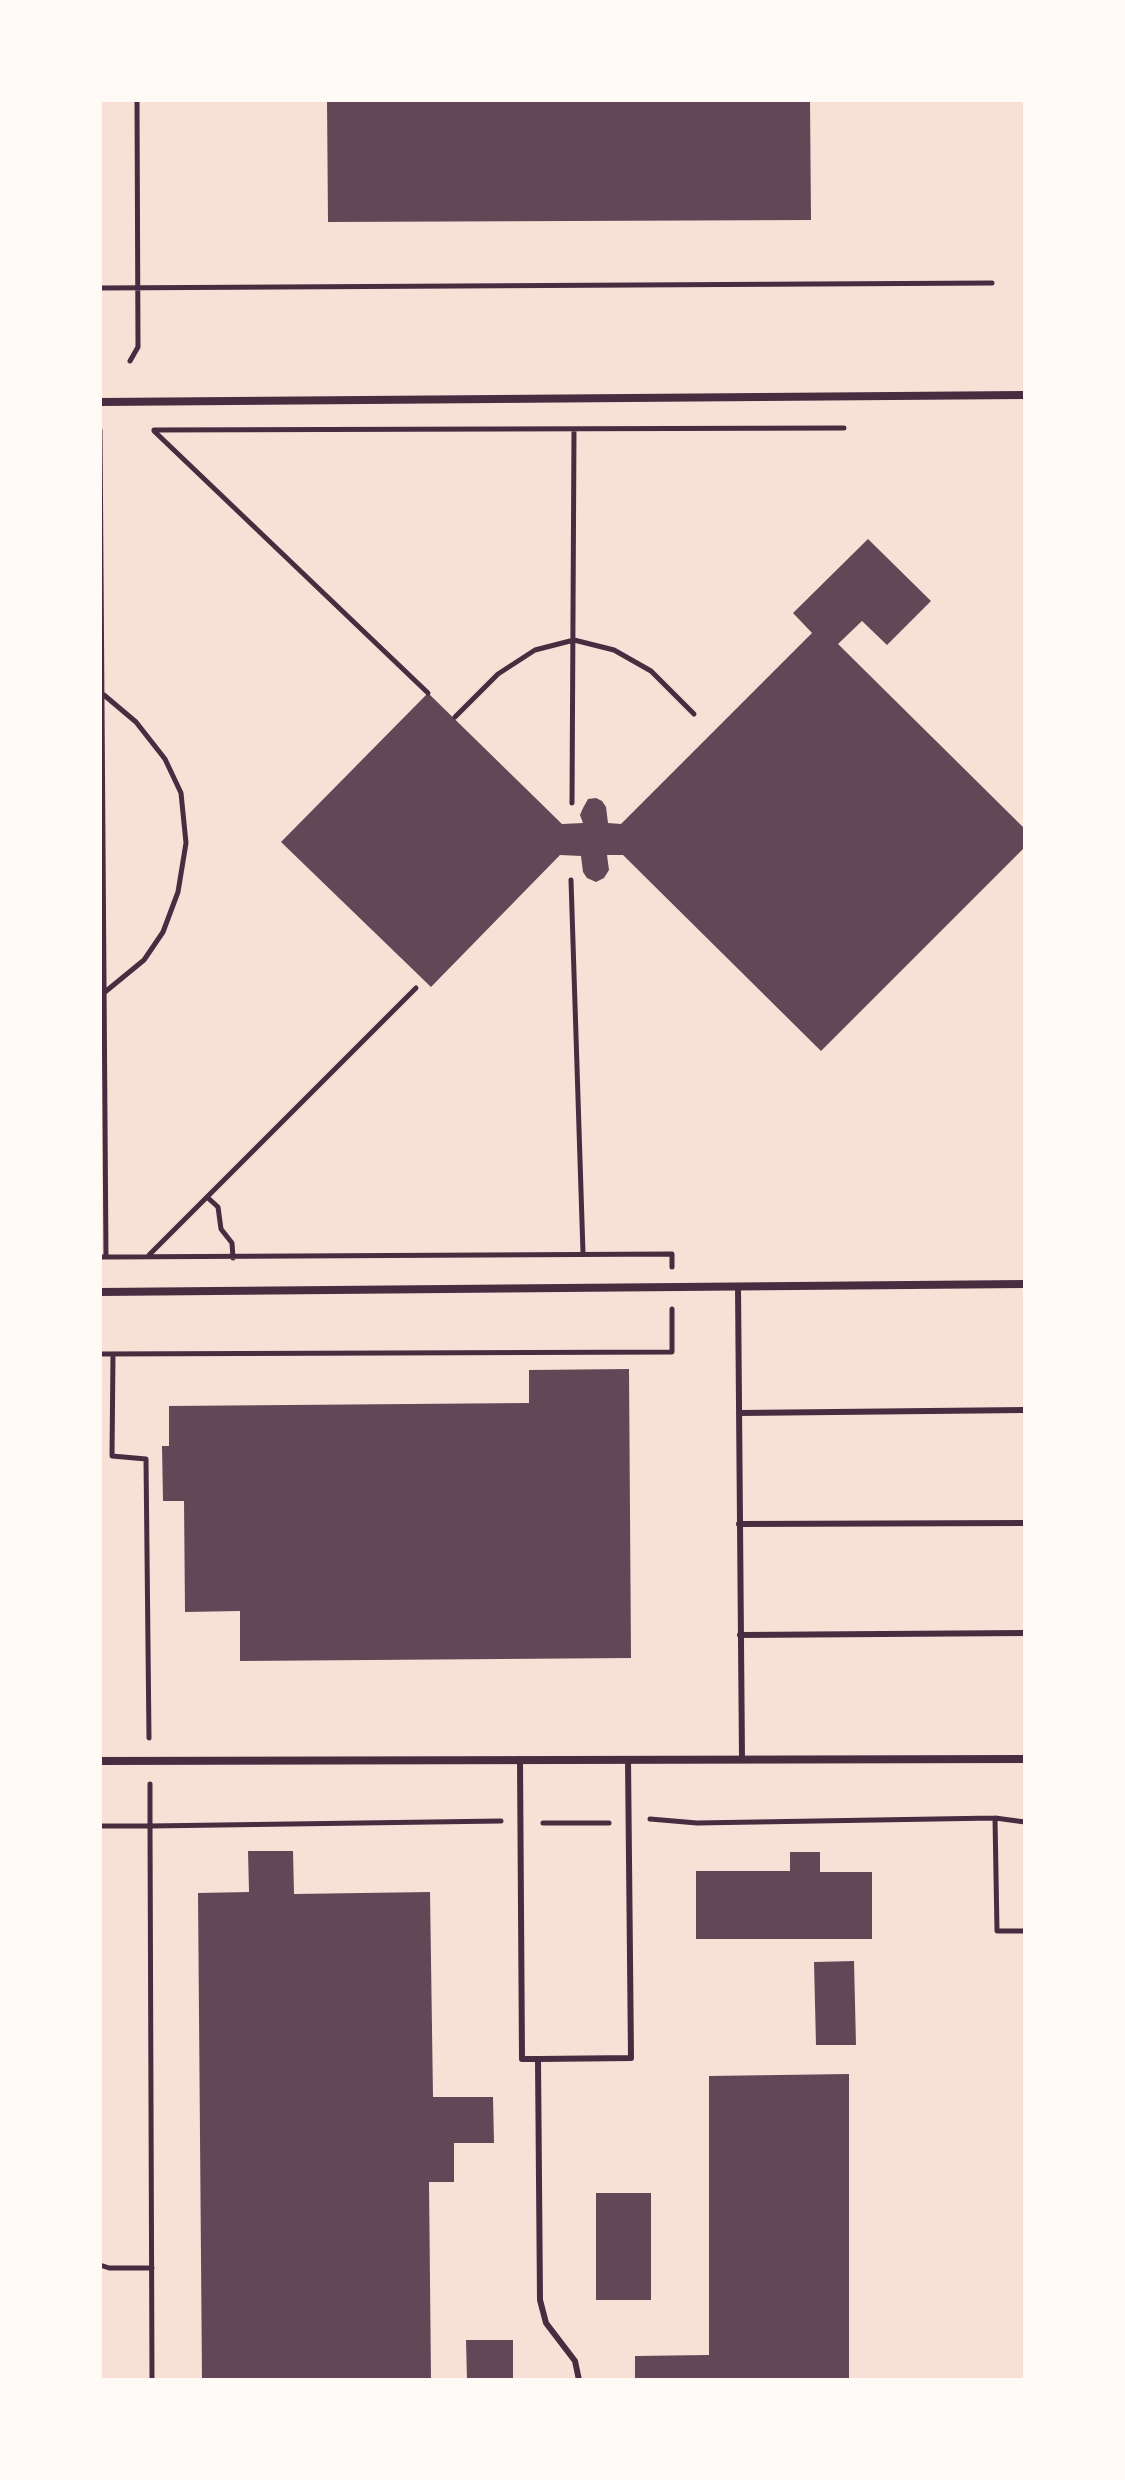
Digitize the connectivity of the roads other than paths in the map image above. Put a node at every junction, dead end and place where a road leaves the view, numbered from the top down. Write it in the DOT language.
graph roads {
  1 [pos="1025,395"];
  2 [pos="100,402"];
  3 [pos="1025,1284"];
  4 [pos="738,1286"];
  5 [pos="100,1292"];
  6 [pos="1025,1410"];
  7 [pos="739,1413"];
  8 [pos="1025,1523"];
  9 [pos="739,1524"];
  10 [pos="1025,1633"];
  11 [pos="740,1635"];
  12 [pos="520,1759"];
  13 [pos="628,1759"];
  14 [pos="742,1759"];
  15 [pos="1025,1759"];
  16 [pos="100,1761"];
  17 [pos="538,2059"];
  18 [pos="579,2380"];
  1 -- 2 [label="street"];
  3 -- 4 [label="street"];
  4 -- 5 [label="street"];
  4 -- 7 [label="lane"];
  6 -- 7 [label="lane"];
  7 -- 9 [label="lane"];
  8 -- 9 [label="lane"];
  9 -- 11 [label="lane"];
  10 -- 11 [label="lane"];
  11 -- 14 [label="lane"];
  12 -- 13 [label="street"];
  12 -- 16 [label="street"];
  12 -- 17 [label="lane"];
  13 -- 14 [label="street"];
  13 -- 17 [label="lane"];
  14 -- 15 [label="street"];
  17 -- 18 [label="lane"];
}
